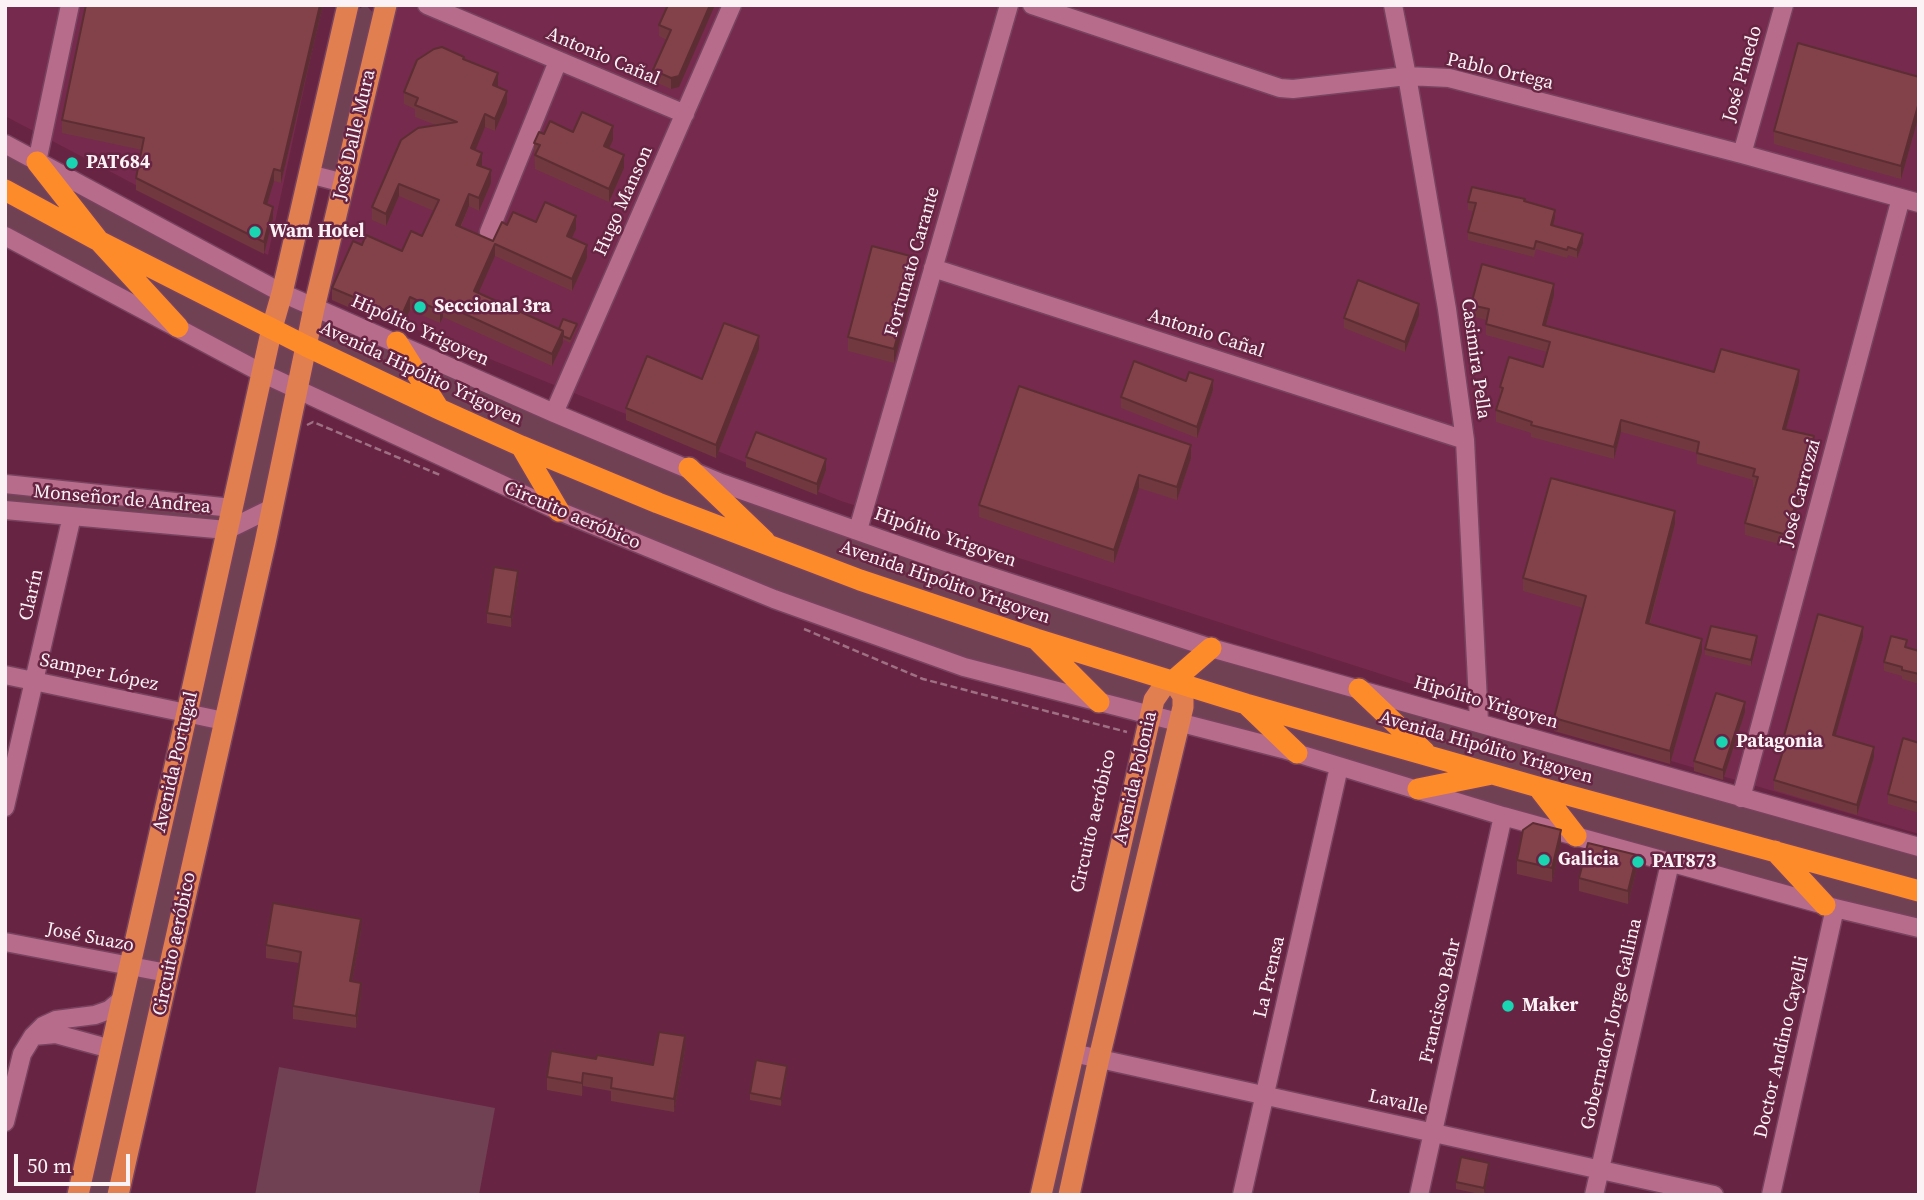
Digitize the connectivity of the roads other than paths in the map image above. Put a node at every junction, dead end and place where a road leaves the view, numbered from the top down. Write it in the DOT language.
graph roads {
  1 [pos="70,5"];
  2 [pos="348,5"];
  3 [pos="386,5"];
  4 [pos="427,5"];
  5 [pos="732,5"];
  6 [pos="1009,5"];
  7 [pos="1032,5"];
  8 [pos="1393,5"];
  9 [pos="1784,5"];
  10 [pos="558,61"];
  11 [pos="1407,76"];
  12 [pos="685,114"];
  13 [pos="5,144"];
  14 [pos="1742,154"];
  15 [pos="37,162"];
  16 [pos="309,174"];
  17 [pos="344,183"];
  18 [pos="5,190"];
  19 [pos="1910,200"];
  20 [pos="489,232"];
  21 [pos="5,236"];
  22 [pos="99,241"];
  23 [pos="933,268"];
  24 [pos="282,293"];
  25 [pos="314,308"];
  26 [pos="178,327"];
  27 [pos="272,328"];
  28 [pos="397,342"];
  29 [pos="306,346"];
  30 [pos="262,373"];
  31 [pos="297,388"];
  32 [pos="439,409"];
  33 [pos="554,413"];
  34 [pos="1465,440"];
  35 [pos="521,446"];
  36 [pos="690,468"];
  37 [pos="5,484"];
  38 [pos="232,508"];
  39 [pos="272,508"];
  40 [pos="5,510"];
  41 [pos="559,511"];
  42 [pos="72,516"];
  43 [pos="227,530"];
  44 [pos="858,530"];
  45 [pos="771,547"];
  46 [pos="1036,639"];
  47 [pos="1211,648"];
  48 [pos="5,675"];
  49 [pos="34,681"];
  50 [pos="1173,681"];
  51 [pos="1359,689"];
  52 [pos="1099,702"];
  53 [pos="1246,704"];
  54 [pos="187,713"];
  55 [pos="1150,715"];
  56 [pos="225,721"];
  57 [pos="1179,722"];
  58 [pos="1479,722"];
  59 [pos="1297,753"];
  60 [pos="1430,755"];
  61 [pos="1339,767"];
  62 [pos="1494,774"];
  63 [pos="1538,787"];
  64 [pos="1418,789"];
  65 [pos="1741,798"];
  66 [pos="5,807"];
  67 [pos="1503,816"];
  68 [pos="1576,836"];
  69 [pos="1919,847"];
  70 [pos="1775,851"];
  71 [pos="1671,863"];
  72 [pos="1919,891"];
  73 [pos="1830,906"];
  74 [pos="1919,928"];
  75 [pos="5,942"];
  76 [pos="129,967"];
  77 [pos="167,973"];
  78 [pos="122,999"];
  79 [pos="33,1036"];
  80 [pos="111,1049"];
  81 [pos="1073,1053"];
  82 [pos="1099,1058"];
  83 [pos="1265,1094"];
  84 [pos="5,1122"];
  85 [pos="1433,1133"];
  86 [pos="1600,1170"];
  87 [pos="78,1195"];
  88 [pos="118,1195"];
  89 [pos="1041,1195"];
  90 [pos="1069,1195"];
  91 [pos="1242,1195"];
  92 [pos="1419,1195"];
  93 [pos="1594,1195"];
  94 [pos="1714,1195"];
  95 [pos="1771,1195"];
  1 -- 15 [label="street"];
  2 -- 16 [label="main road, José Dalle Mura"];
  3 -- 17 [label="main road, José Dalle Mura"];
  4 -- 10 [label="street, Antonio Cañal"];
  5 -- 12 [label="street, Hugo Manson"];
  6 -- 23 [label="street, Fortunato Carante"];
  7 -- 11 [label="street, Pablo Ortega"];
  8 -- 11 [label="street, Casimira Pella"];
  9 -- 14 [label="street, José Pinedo"];
  10 -- 12 [label="street, Antonio Cañal"];
  10 -- 20 [label="street"];
  11 -- 14 [label="street, Pablo Ortega"];
  11 -- 34 [label="street, Casimira Pella"];
  12 -- 33 [label="street, Hugo Manson"];
  13 -- 15 [label="street, Hipólito Yrigoyen"];
  14 -- 19 [label="street, Pablo Ortega"];
  15 -- 22 [label="highway"];
  15 -- 24 [label="street, Hipólito Yrigoyen"];
  16 -- 17 [label="street"];
  16 -- 24 [label="main road, José Dalle Mura"];
  17 -- 25 [label="main road, José Dalle Mura"];
  18 -- 22 [label="highway, Avenida Hipólito Yrigoyen"];
  19 -- 65 [label="street, José Carrozzi"];
  21 -- 26 [label="street"];
  22 -- 26 [label="highway"];
  22 -- 27 [label="highway, Avenida Hipólito Yrigoyen"];
  23 -- 34 [label="street, Antonio Cañal"];
  23 -- 44 [label="street, Fortunato Carante"];
  24 -- 25 [label="street, Hipólito Yrigoyen"];
  24 -- 27 [label="main road, José Dalle Mura"];
  25 -- 28 [label="street, Hipólito Yrigoyen"];
  25 -- 29 [label="main road, José Dalle Mura"];
  26 -- 30 [label="street"];
  27 -- 29 [label="highway, Avenida Hipólito Yrigoyen"];
  27 -- 30 [label="main road, Avenida Portugal"];
  28 -- 32 [label="highway"];
  28 -- 33 [label="street, Hipólito Yrigoyen"];
  29 -- 31 [label="main road, Avenida Portugal"];
  29 -- 32 [label="highway, Avenida Hipólito Yrigoyen"];
  30 -- 31 [label="street"];
  30 -- 38 [label="main road, Avenida Portugal"];
  31 -- 39 [label="main road, Avenida Portugal"];
  31 -- 41 [label="street"];
  32 -- 35 [label="highway, Avenida Hipólito Yrigoyen"];
  33 -- 36 [label="street, Hipólito Yrigoyen"];
  34 -- 58 [label="street, Casimira Pella"];
  35 -- 41 [label="highway"];
  35 -- 45 [label="highway, Avenida Hipólito Yrigoyen"];
  36 -- 44 [label="street, Hipólito Yrigoyen"];
  36 -- 45 [label="highway"];
  37 -- 38 [label="street, Monseñor de Andrea"];
  38 -- 43 [label="main road, Avenida Portugal"];
  39 -- 43 [label="street, Monseñor de Andrea"];
  39 -- 56 [label="main road, Avenida Portugal"];
  40 -- 42 [label="street, Monseñor de Andrea"];
  41 -- 52 [label="street"];
  42 -- 43 [label="street, Monseñor de Andrea"];
  42 -- 49 [label="street, Clarín"];
  43 -- 54 [label="main road, Avenida Portugal"];
  44 -- 47 [label="street, Hipólito Yrigoyen"];
  45 -- 46 [label="highway, Avenida Hipólito Yrigoyen"];
  46 -- 50 [label="highway, Avenida Hipólito Yrigoyen"];
  46 -- 52 [label="highway"];
  47 -- 50 [label="highway"];
  47 -- 51 [label="street, Hipólito Yrigoyen"];
  48 -- 49 [label="street, Samper López"];
  49 -- 54 [label="street, Samper López"];
  49 -- 66 [label="street, Clarín"];
  50 -- 53 [label="highway, Avenida Hipólito Yrigoyen"];
  50 -- 55 [label="main road, Avenida Polonia"];
  50 -- 57 [label="main road, Avenida Polonia"];
  51 -- 58 [label="street, Hipólito Yrigoyen"];
  51 -- 60 [label="highway"];
  52 -- 55 [label="street"];
  53 -- 59 [label="highway"];
  53 -- 60 [label="highway, Avenida Hipólito Yrigoyen"];
  54 -- 56 [label="street, Samper López"];
  54 -- 76 [label="main road, Avenida Portugal"];
  55 -- 57 [label="street"];
  55 -- 81 [label="main road, Avenida Polonia"];
  56 -- 77 [label="main road, Avenida Portugal"];
  57 -- 59 [label="street"];
  57 -- 82 [label="main road, Avenida Polonia"];
  58 -- 65 [label="street, Hipólito Yrigoyen"];
  59 -- 61 [label="street"];
  60 -- 62 [label="highway, Avenida Hipólito Yrigoyen"];
  61 -- 64 [label="street"];
  61 -- 83 [label="street, La Prensa"];
  62 -- 63 [label="highway, Avenida Hipólito Yrigoyen"];
  62 -- 64 [label="highway"];
  63 -- 68 [label="highway"];
  63 -- 70 [label="highway, Avenida Hipólito Yrigoyen"];
  64 -- 67 [label="street"];
  65 -- 69 [label="street, Hipólito Yrigoyen"];
  67 -- 68 [label="street"];
  67 -- 85 [label="street, Francisco Behr"];
  68 -- 71 [label="street"];
  70 -- 72 [label="highway, Avenida Hipólito Yrigoyen"];
  70 -- 73 [label="highway"];
  71 -- 73 [label="street"];
  71 -- 86 [label="street, Gobernador Jorge Gallina"];
  73 -- 74 [label="street"];
  73 -- 95 [label="street, Doctor Andino Cayelli"];
  75 -- 76 [label="street, José Suazo"];
  76 -- 77 [label="street, José Suazo"];
  76 -- 78 [label="main road, Avenida Portugal"];
  77 -- 88 [label="main road, Avenida Portugal"];
  78 -- 79 [label="street"];
  78 -- 80 [label="main road, Avenida Portugal"];
  79 -- 80 [label="street"];
  79 -- 84 [label="street"];
  80 -- 87 [label="main road, Avenida Portugal"];
  81 -- 82 [label="street, Lavalle"];
  81 -- 89 [label="main road, Avenida Polonia"];
  82 -- 83 [label="street, Lavalle"];
  82 -- 90 [label="main road, Avenida Polonia"];
  83 -- 85 [label="street, Lavalle"];
  83 -- 91 [label="street, La Prensa"];
  85 -- 86 [label="street, Lavalle"];
  85 -- 92 [label="street, Francisco Behr"];
  86 -- 93 [label="street, Gobernador Jorge Gallina"];
  86 -- 94 [label="street, Lavalle"];
}
